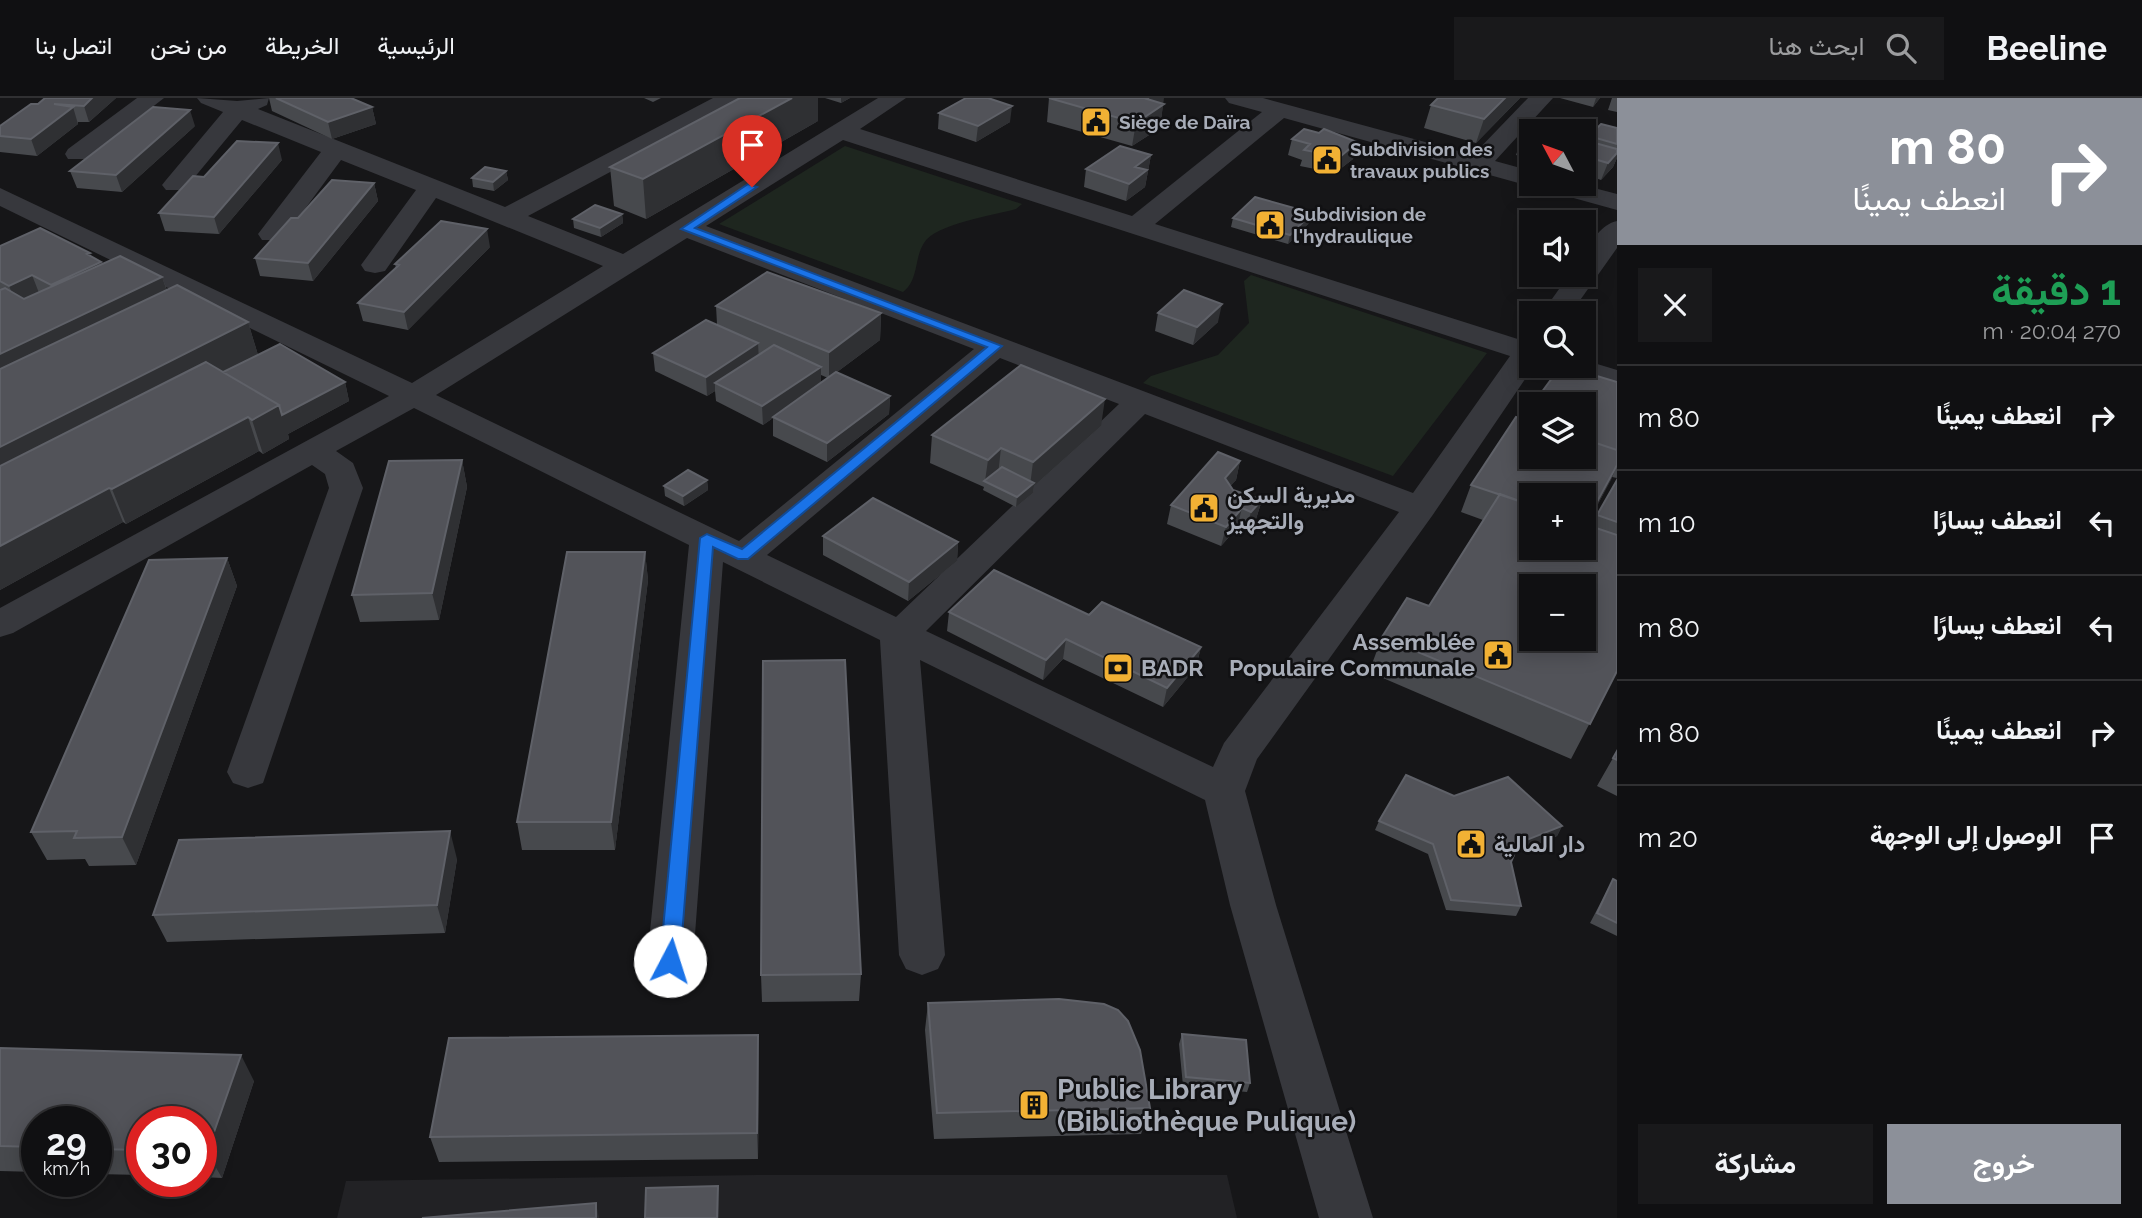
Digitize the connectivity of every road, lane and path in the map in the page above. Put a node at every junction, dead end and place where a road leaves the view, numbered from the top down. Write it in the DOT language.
graph roads {
  1 [pos="152,98"];
  2 [pos="209,98"];
  3 [pos="264,98"];
  4 [pos="730,98"];
  5 [pos="894,98"];
  6 [pos="1237,98"];
  7 [pos="1541,98"];
  8 [pos="238,109"];
  9 [pos="1280,110"];
  10 [pos="840,131"];
  11 [pos="336,149"];
  12 [pos="77,154"];
  13 [pos="1479,164"];
  14 [pos="1519,176"];
  15 [pos="175,185"];
  16 [pos="430,188"];
  17 [pos="0,196"];
  18 [pos="1594,196"];
  19 [pos="1617,202"];
  20 [pos="506,217"];
  21 [pos="1136,226"];
  22 [pos="686,229"];
  23 [pos="1617,229"];
  24 [pos="272,234"];
  25 [pos="375,265"];
  26 [pos="626,265"];
  27 [pos="206,294"];
  28 [pos="1565,301"];
  29 [pos="170,312"];
  30 [pos="996,346"];
  31 [pos="1519,348"];
  32 [pos="1519,367"];
  33 [pos="1596,373"];
  34 [pos="1617,380"];
  35 [pos="414,395"];
  36 [pos="1139,402"];
  37 [pos="314,451"];
  38 [pos="1420,508"];
  39 [pos="707,538"];
  40 [pos="743,556"];
  41 [pos="0,624"];
  42 [pos="899,636"];
  43 [pos="248,772"];
  44 [pos="1224,791"];
  45 [pos="922,955"];
  46 [pos="670,961"];
  47 [pos="1346,1218"];
  1 -- 12 [label="street"];
  2 -- 8 [label="street"];
  3 -- 8 [label="street"];
  4 -- 20 [label="street"];
  5 -- 10 [label="street"];
  6 -- 9 [label="street"];
  7 -- 13 [label="street"];
  8 -- 11 [label="street"];
  8 -- 15 [label="street"];
  9 -- 13 [label="street"];
  9 -- 21 [label="street"];
  10 -- 21 [label="street"];
  10 -- 22 [label="street"];
  11 -- 16 [label="street"];
  11 -- 24 [label="street"];
  13 -- 14 [label="street"];
  16 -- 20 [label="street"];
  16 -- 25 [label="street"];
  17 -- 27 [label="street"];
  18 -- 19 [label="street"];
  20 -- 26 [label="street"];
  21 -- 31 [label="street"];
  22 -- 26 [label="street"];
  22 -- 30 [label="street"];
  23 -- 28 [label="street"];
  26 -- 35 [label="street"];
  27 -- 29 [label="street"];
  27 -- 35 [label="street"];
  30 -- 36 [label="street"];
  30 -- 40 [label="street"];
  32 -- 38 [label="street"];
  33 -- 34 [label="street"];
  35 -- 37 [label="street"];
  35 -- 39 [label="street"];
  36 -- 38 [label="street"];
  36 -- 42 [label="street"];
  37 -- 41 [label="street"];
  37 -- 43 [label="street"];
  38 -- 44 [label="street"];
  39 -- 40 [label="street"];
  39 -- 46 [label="street"];
  40 -- 42 [label="street"];
  42 -- 44 [label="street"];
  42 -- 45 [label="street"];
  44 -- 47 [label="street"];
}
